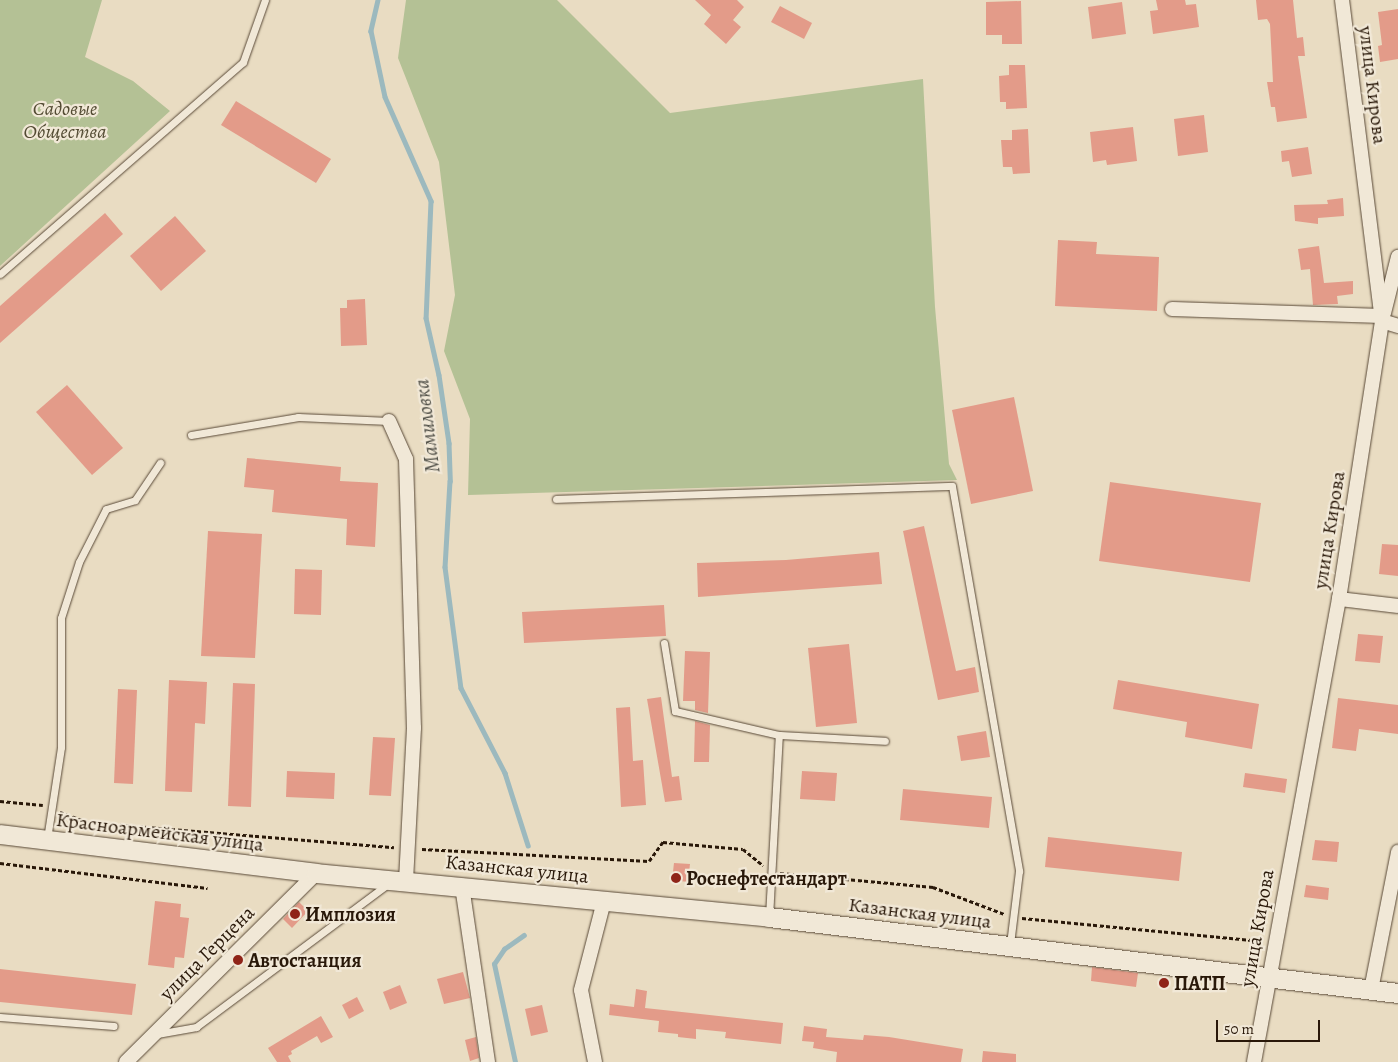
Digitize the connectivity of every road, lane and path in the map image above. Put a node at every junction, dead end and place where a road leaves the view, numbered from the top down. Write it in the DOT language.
graph roads {
  1 [pos="265,0"];
  2 [pos="1342,0"];
  3 [pos="1398,257"];
  4 [pos="0,274"];
  5 [pos="1172,308"];
  6 [pos="1382,318"];
  7 [pos="1398,326"];
  8 [pos="389,421"];
  9 [pos="191,435"];
  10 [pos="160,463"];
  11 [pos="556,499"];
  12 [pos="1338,599"];
  13 [pos="1398,606"];
  14 [pos="664,642"];
  15 [pos="779,735"];
  16 [pos="885,741"];
  17 [pos="0,801"];
  18 [pos="52,809"];
  19 [pos="0,834"];
  20 [pos="46,842"];
  21 [pos="408,848"];
  22 [pos="1398,852"];
  23 [pos="0,863"];
  24 [pos="772,872"];
  25 [pos="316,873"];
  26 [pos="400,880"];
  27 [pos="462,886"];
  28 [pos="208,888"];
  29 [pos="604,901"];
  30 [pos="769,917"];
  31 [pos="1013,917"];
  32 [pos="1275,942"];
  33 [pos="1009,947"];
  34 [pos="1268,976"];
  35 [pos="1371,990"];
  36 [pos="1398,993"];
  37 [pos="0,1017"];
  38 [pos="114,1026"];
  39 [pos="154,1034"];
  40 [pos="126,1062"];
  41 [pos="488,1062"];
  42 [pos="595,1062"];
  43 [pos="1254,1062"];
  1 -- 4 [label="lane"];
  2 -- 6 [label="street, улица Кирова"];
  3 -- 6 [label="street"];
  5 -- 6 [label="street"];
  6 -- 7 [label="street"];
  6 -- 12 [label="street, улица Кирова"];
  8 -- 9 [label="lane"];
  8 -- 21 [label="street"];
  10 -- 18 [label="lane"];
  11 -- 31 [label="lane"];
  12 -- 13 [label="street"];
  12 -- 32 [label="street, улица Кирова"];
  14 -- 15 [label="lane"];
  15 -- 16 [label="lane"];
  15 -- 24 [label="lane"];
  17 -- 18 [label="path"];
  18 -- 20 [label="lane"];
  18 -- 21 [label="path"];
  19 -- 20 [label="street, Красноармейская улица"];
  20 -- 25 [label="street, Красноармейская улица"];
  21 -- 24 [label="path"];
  21 -- 26 [label="street"];
  22 -- 35 [label="street"];
  23 -- 28 [label="path"];
  24 -- 30 [label="lane"];
  24 -- 31 [label="path"];
  25 -- 26 [label="street, Казанская улица"];
  25 -- 39 [label="street, улица Герцена"];
  26 -- 27 [label="street, Казанская улица"];
  26 -- 39 [label="lane"];
  27 -- 29 [label="street, Казанская улица"];
  27 -- 41 [label="street"];
  29 -- 30 [label="street, Казанская улица"];
  29 -- 42 [label="street"];
  30 -- 33 [label="street, Казанская улица"];
  31 -- 32 [label="path"];
  31 -- 33 [label="lane"];
  32 -- 34 [label="street, улица Кирова"];
  33 -- 34 [label="street, Казанская улица"];
  34 -- 35 [label="street, Казанская улица"];
  34 -- 43 [label="street, улица Кирова"];
  35 -- 36 [label="street, Казанская улица"];
  37 -- 38 [label="lane"];
  39 -- 40 [label="street, улица Герцена"];
}
